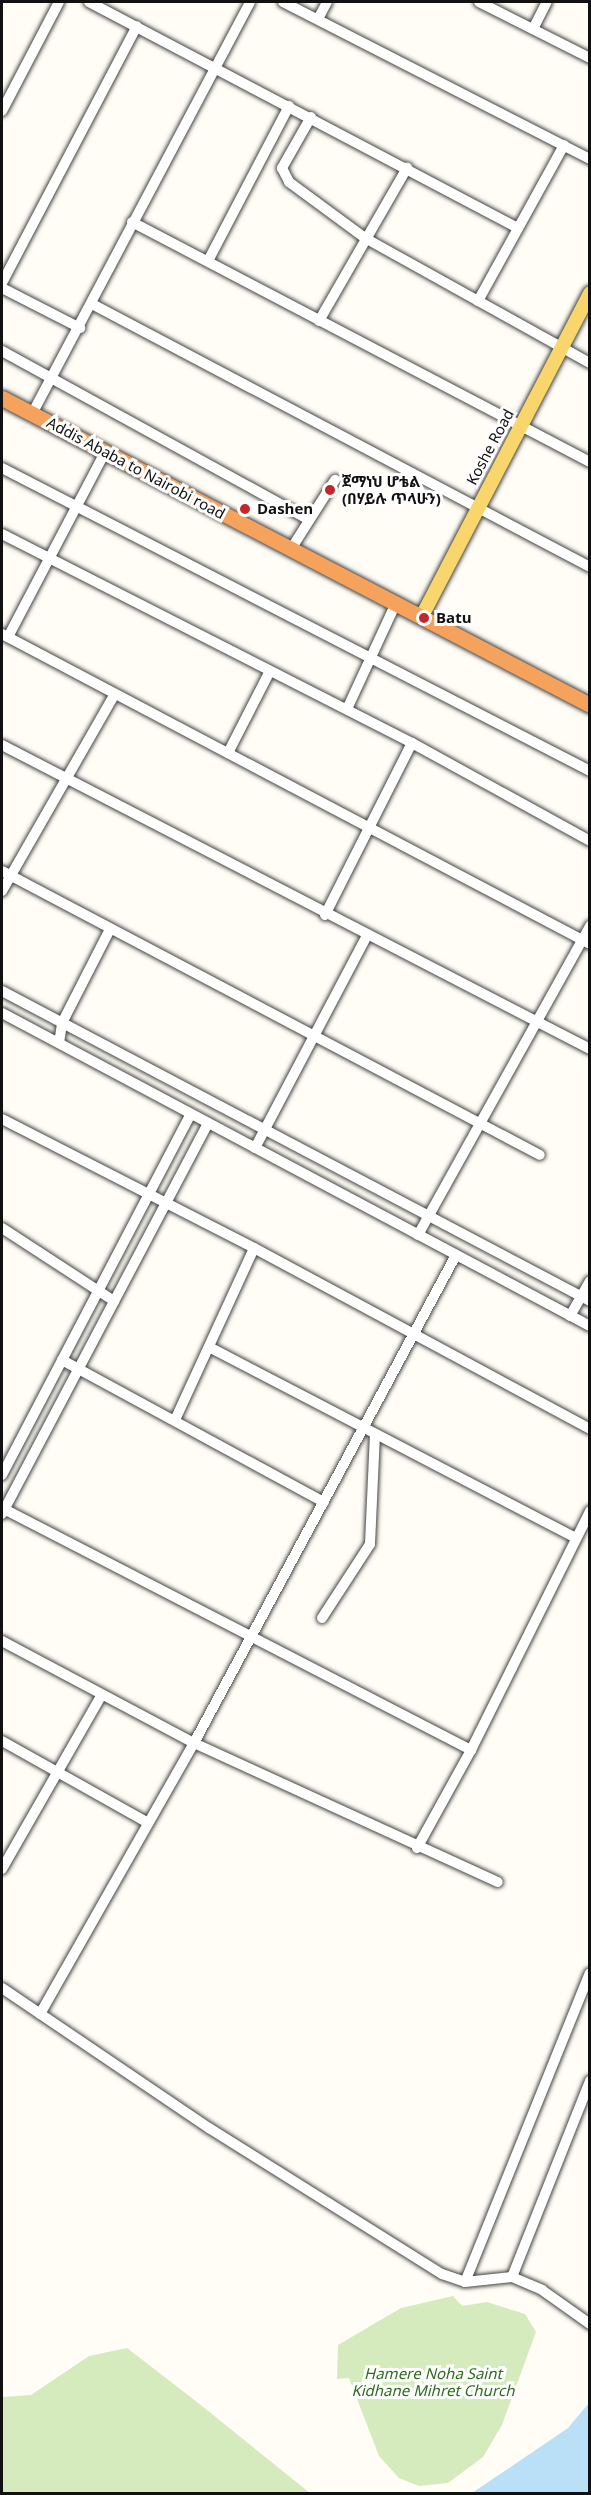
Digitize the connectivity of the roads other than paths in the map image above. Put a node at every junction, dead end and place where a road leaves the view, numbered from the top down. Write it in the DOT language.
graph roads {
  1 [pos="59,2"];
  2 [pos="89,2"];
  3 [pos="250,2"];
  4 [pos="283,2"];
  5 [pos="327,2"];
  6 [pos="479,2"];
  7 [pos="547,2"];
  8 [pos="318,19"];
  9 [pos="137,26"];
  10 [pos="533,29"];
  11 [pos="590,58"];
  12 [pos="216,67"];
  13 [pos="289,106"];
  14 [pos="2,111"];
  15 [pos="311,117"];
  16 [pos="564,145"];
  17 [pos="590,159"];
  18 [pos="407,168"];
  19 [pos="132,222"];
  20 [pos="518,228"];
  21 [pos="365,238"];
  22 [pos="208,261"];
  23 [pos="2,283"];
  24 [pos="2,288"];
  25 [pos="590,293"];
  26 [pos="478,301"];
  27 [pos="92,304"];
  28 [pos="320,321"];
  29 [pos="80,328"];
  30 [pos="561,350"];
  31 [pos="2,351"];
  32 [pos="590,363"];
  33 [pos="52,378"];
  34 [pos="3,402"];
  35 [pos="32,414"];
  36 [pos="520,425"];
  37 [pos="105,452"];
  38 [pos="590,462"];
  39 [pos="2,468"];
  40 [pos="335,480"];
  41 [pos="77,507"];
  42 [pos="477,508"];
  43 [pos="309,520"];
  44 [pos="2,534"];
  45 [pos="291,549"];
  46 [pos="49,559"];
  47 [pos="590,567"];
  48 [pos="396,603"];
  49 [pos="422,616"];
  50 [pos="5,636"];
  51 [pos="370,656"];
  52 [pos="269,673"];
  53 [pos="115,694"];
  54 [pos="590,705"];
  55 [pos="347,710"];
  56 [pos="412,743"];
  57 [pos="2,745"];
  58 [pos="228,753"];
  59 [pos="590,771"];
  60 [pos="68,780"];
  61 [pos="369,826"];
  62 [pos="590,841"];
  63 [pos="6,874"];
  64 [pos="2,891"];
  65 [pos="325,915"];
  66 [pos="590,926"];
  67 [pos="110,929"];
  68 [pos="367,936"];
  69 [pos="586,942"];
  70 [pos="3,996"];
  71 [pos="2,1013"];
  72 [pos="62,1023"];
  73 [pos="537,1023"];
  74 [pos="314,1034"];
  75 [pos="59,1043"];
  76 [pos="590,1049"];
  77 [pos="145,1065"];
  78 [pos="135,1084"];
  79 [pos="191,1114"];
  80 [pos="2,1119"];
  81 [pos="483,1122"];
  82 [pos="208,1123"];
  83 [pos="265,1128"];
  84 [pos="255,1148"];
  85 [pos="540,1155"];
  86 [pos="351,1175"];
  87 [pos="341,1193"];
  88 [pos="148,1195"];
  89 [pos="165,1204"];
  90 [pos="428,1216"];
  91 [pos="449,1227"];
  92 [pos="2,1228"];
  93 [pos="418,1235"];
  94 [pos="439,1246"];
  95 [pos="254,1248"];
  96 [pos="118,1253"];
  97 [pos="456,1255"];
  98 [pos="135,1262"];
  99 [pos="525,1268"];
  100 [pos="590,1281"];
  101 [pos="515,1286"];
  102 [pos="99,1289"];
  103 [pos="585,1299"];
  104 [pos="114,1301"];
  105 [pos="570,1316"];
  106 [pos="590,1326"];
  107 [pos="411,1335"];
  108 [pos="209,1347"];
  109 [pos="62,1360"];
  110 [pos="78,1369"];
  111 [pos="175,1420"];
  112 [pos="362,1427"];
  113 [pos="590,1429"];
  114 [pos="375,1434"];
  115 [pos="2,1475"];
  116 [pos="324,1502"];
  117 [pos="2,1511"];
  118 [pos="590,1511"];
  119 [pos="576,1538"];
  120 [pos="322,1618"];
  121 [pos="251,1637"];
  122 [pos="2,1641"];
  123 [pos="101,1696"];
  124 [pos="2,1741"];
  125 [pos="194,1743"];
  126 [pos="471,1750"];
  127 [pos="56,1770"];
  128 [pos="148,1823"];
  129 [pos="417,1848"];
  130 [pos="2,1869"];
  131 [pos="498,1882"];
  132 [pos="590,1973"];
  133 [pos="2,1988"];
  134 [pos="40,2014"];
  135 [pos="590,2081"];
  136 [pos="512,2277"];
  137 [pos="465,2282"];
  138 [pos="590,2324"];
  1 -- 14 [label="street"];
  2 -- 9 [label="street"];
  3 -- 12 [label="street"];
  4 -- 8 [label="street"];
  5 -- 8 [label="street"];
  6 -- 10 [label="street"];
  7 -- 10 [label="street"];
  8 -- 16 [label="street"];
  9 -- 12 [label="street"];
  9 -- 23 [label="street"];
  10 -- 11 [label="street"];
  12 -- 13 [label="street"];
  12 -- 19 [label="street"];
  13 -- 15 [label="street"];
  13 -- 22 [label="street"];
  15 -- 18 [label="street"];
  15 -- 21 [label="street"];
  16 -- 17 [label="street"];
  16 -- 20 [label="street"];
  18 -- 20 [label="street"];
  18 -- 21 [label="street"];
  19 -- 22 [label="street"];
  19 -- 27 [label="street"];
  20 -- 26 [label="street"];
  21 -- 26 [label="street"];
  21 -- 28 [label="street"];
  22 -- 28 [label="street"];
  24 -- 29 [label="street"];
  25 -- 30 [label="main road, Koshe Road"];
  26 -- 30 [label="street"];
  27 -- 29 [label="street"];
  27 -- 42 [label="street"];
  28 -- 36 [label="street"];
  29 -- 33 [label="street"];
  30 -- 32 [label="street"];
  30 -- 36 [label="main road, Koshe Road"];
  31 -- 33 [label="street"];
  33 -- 35 [label="street"];
  33 -- 43 [label="street"];
  34 -- 35 [label="highway, Addis Ababa to Nairobi road"];
  35 -- 37 [label="highway, Addis Ababa to Nairobi road"];
  36 -- 38 [label="street"];
  36 -- 42 [label="main road, Koshe Road"];
  37 -- 41 [label="street"];
  37 -- 45 [label="highway, Addis Ababa to Nairobi road"];
  39 -- 41 [label="street"];
  40 -- 43 [label="street"];
  41 -- 46 [label="street"];
  41 -- 51 [label="street"];
  42 -- 47 [label="street"];
  42 -- 49 [label="main road, Koshe Road"];
  43 -- 45 [label="street"];
  44 -- 46 [label="street"];
  45 -- 48 [label="highway, Addis Ababa to Nairobi road"];
  46 -- 50 [label="street"];
  46 -- 52 [label="street"];
  48 -- 49 [label="highway, Addis Ababa to Nairobi road"];
  48 -- 51 [label="street"];
  49 -- 54 [label="highway, Addis Ababa to Nairobi road"];
  50 -- 53 [label="street"];
  51 -- 55 [label="street"];
  51 -- 59 [label="street"];
  52 -- 55 [label="street"];
  52 -- 58 [label="street"];
  53 -- 58 [label="street"];
  53 -- 60 [label="street"];
  55 -- 56 [label="street"];
  56 -- 61 [label="street"];
  56 -- 62 [label="street"];
  57 -- 60 [label="street"];
  58 -- 61 [label="street"];
  60 -- 63 [label="street"];
  60 -- 65 [label="street"];
  61 -- 65 [label="street"];
  61 -- 69 [label="street"];
  63 -- 64 [label="street"];
  63 -- 67 [label="street"];
  65 -- 68 [label="street"];
  66 -- 69 [label="street"];
  67 -- 72 [label="street"];
  67 -- 74 [label="street"];
  68 -- 73 [label="street"];
  68 -- 74 [label="street"];
  69 -- 73 [label="street"];
  70 -- 72 [label="street"];
  71 -- 75 [label="street"];
  72 -- 75 [label="street"];
  72 -- 77 [label="street"];
  73 -- 76 [label="street"];
  73 -- 81 [label="street"];
  74 -- 81 [label="street"];
  74 -- 83 [label="street"];
  75 -- 78 [label="street"];
  77 -- 78 [label="street"];
  77 -- 83 [label="street"];
  78 -- 79 [label="street"];
  79 -- 82 [label="street"];
  79 -- 88 [label="street"];
  80 -- 88 [label="street"];
  81 -- 85 [label="street"];
  81 -- 90 [label="street"];
  82 -- 84 [label="street"];
  82 -- 89 [label="street"];
  83 -- 84 [label="street"];
  83 -- 86 [label="street"];
  84 -- 87 [label="street"];
  86 -- 87 [label="street"];
  86 -- 90 [label="street"];
  87 -- 93 [label="street"];
  88 -- 89 [label="street"];
  88 -- 96 [label="street"];
  89 -- 95 [label="street"];
  89 -- 98 [label="street"];
  90 -- 91 [label="street"];
  90 -- 93 [label="street"];
  91 -- 94 [label="street"];
  91 -- 99 [label="street"];
  92 -- 102 [label="street"];
  93 -- 94 [label="street"];
  94 -- 97 [label="street"];
  95 -- 107 [label="street"];
  95 -- 108 [label="street"];
  96 -- 98 [label="street"];
  96 -- 102 [label="street"];
  97 -- 101 [label="street"];
  97 -- 107 [label="street"];
  98 -- 104 [label="street"];
  99 -- 101 [label="street"];
  99 -- 103 [label="street"];
  100 -- 103 [label="street"];
  101 -- 105 [label="street"];
  102 -- 104 [label="street"];
  102 -- 109 [label="street"];
  103 -- 105 [label="street"];
  104 -- 110 [label="street"];
  105 -- 106 [label="street"];
  107 -- 112 [label="street"];
  107 -- 113 [label="street"];
  108 -- 111 [label="street"];
  108 -- 112 [label="street"];
  109 -- 110 [label="street"];
  109 -- 115 [label="street"];
  110 -- 111 [label="street"];
  110 -- 117 [label="street"];
  111 -- 116 [label="street"];
  112 -- 114 [label="street"];
  112 -- 116 [label="street"];
  114 -- 119 [label="street"];
  114 -- 120 [label="street"];
  116 -- 121 [label="street"];
  117 -- 121 [label="street"];
  118 -- 119 [label="street"];
  119 -- 126 [label="street"];
  121 -- 125 [label="street"];
  121 -- 126 [label="street"];
  122 -- 123 [label="street"];
  123 -- 125 [label="street"];
  123 -- 127 [label="street"];
  124 -- 127 [label="street"];
  125 -- 128 [label="street"];
  125 -- 129 [label="street"];
  126 -- 129 [label="street"];
  127 -- 128 [label="street"];
  127 -- 130 [label="street"];
  128 -- 134 [label="street"];
  129 -- 131 [label="street"];
  132 -- 137 [label="street"];
  133 -- 134 [label="street"];
  134 -- 137 [label="street"];
  135 -- 136 [label="street"];
  136 -- 137 [label="street"];
  136 -- 138 [label="street"];
}
